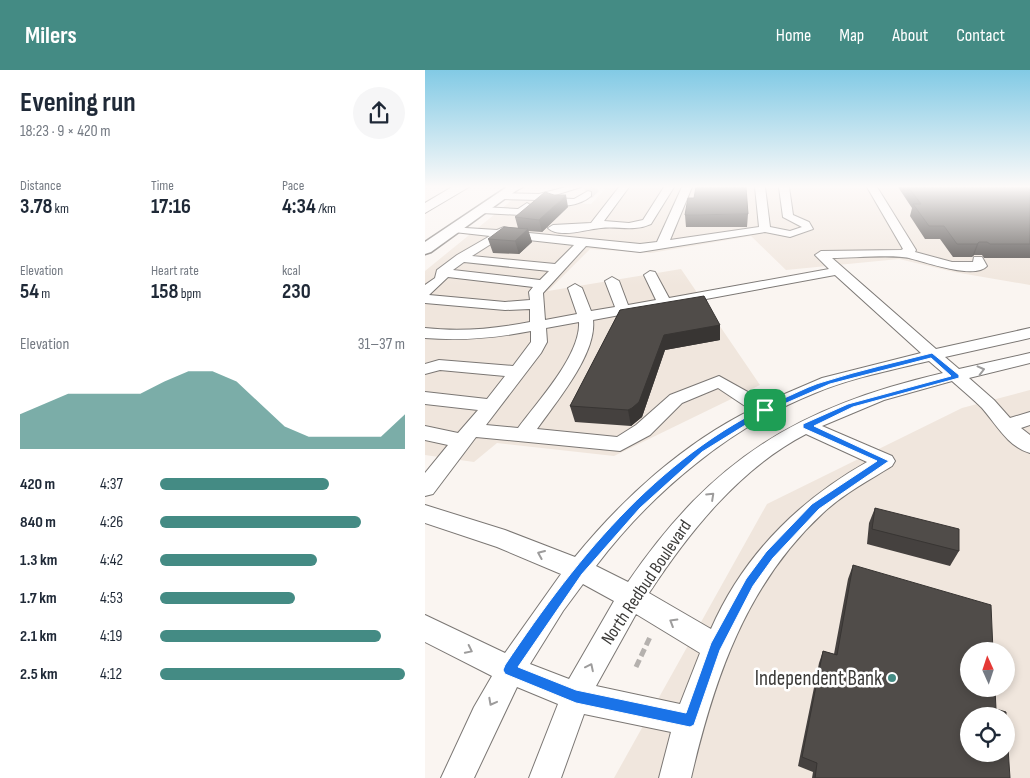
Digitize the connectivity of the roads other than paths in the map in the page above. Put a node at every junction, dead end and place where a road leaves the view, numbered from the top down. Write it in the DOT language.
graph roads {
  1 [pos="467,220"];
  2 [pos="501,220"];
  3 [pos="599,220"];
  4 [pos="648,220"];
  5 [pos="673,220"];
  6 [pos="764,220"];
  7 [pos="795,220"];
  8 [pos="891,220"];
  9 [pos="596,224"];
  10 [pos="539,226"];
  11 [pos="454,229"];
  12 [pos="765,229"];
  13 [pos="500,233"];
  14 [pos="798,234"];
  15 [pos="583,242"];
  16 [pos="662,245"];
  17 [pos="425,249"];
  18 [pos="815,249"];
  19 [pos="905,253"];
  20 [pos="461,258"];
  21 [pos="978,260"];
  22 [pos="558,268"];
  23 [pos="838,270"];
  24 [pos="442,273"];
  25 [pos="650,275"];
  26 [pos="612,281"];
  27 [pos="543,284"];
  28 [pos="575,288"];
  29 [pos="425,292"];
  30 [pos="425,299"];
  31 [pos="664,302"];
  32 [pos="536,304"];
  33 [pos="623,310"];
  34 [pos="585,316"];
  35 [pos="537,325"];
  36 [pos="1030,332"];
  37 [pos="425,334"];
  38 [pos="932,355"];
  39 [pos="1030,358"];
  40 [pos="429,366"];
  41 [pos="518,372"];
  42 [pos="956,377"];
  43 [pos="425,398"];
  44 [pos="491,405"];
  45 [pos="765,410"];
  46 [pos="1030,418"];
  47 [pos="806,426"];
  48 [pos="1006,426"];
  49 [pos="425,433"];
  50 [pos="524,434"];
  51 [pos="467,436"];
  52 [pos="1030,446"];
  53 [pos="425,488"];
  54 [pos="425,514"];
  55 [pos="579,570"];
  56 [pos="632,597"];
  57 [pos="425,628"];
  58 [pos="715,647"];
  59 [pos="509,670"];
  60 [pos="576,697"];
  61 [pos="690,721"];
  62 [pos="457,778"];
  63 [pos="545,778"];
  64 [pos="675,778"];
  1 -- 11 [label="main road"];
  2 -- 13 [label="street"];
  3 -- 9 [label="street"];
  4 -- 9 [label="street"];
  5 -- 16 [label="street"];
  6 -- 12 [label="street"];
  7 -- 14 [label="street"];
  8 -- 19 [label="street"];
  9 -- 10 [label="street"];
  11 -- 13 [label="street"];
  11 -- 17 [label="main road"];
  12 -- 14 [label="street"];
  12 -- 16 [label="street"];
  13 -- 15 [label="street"];
  13 -- 20 [label="street"];
  14 -- 18 [label="street"];
  15 -- 16 [label="street"];
  15 -- 22 [label="street"];
  18 -- 19 [label="street"];
  18 -- 23 [label="street"];
  19 -- 21 [label="street"];
  20 -- 22 [label="street"];
  20 -- 24 [label="street"];
  22 -- 27 [label="street"];
  23 -- 31 [label="street"];
  23 -- 38 [label="street"];
  24 -- 27 [label="street"];
  24 -- 29 [label="street"];
  25 -- 31 [label="street"];
  26 -- 33 [label="street"];
  27 -- 32 [label="street"];
  28 -- 34 [label="street"];
  30 -- 32 [label="street"];
  31 -- 33 [label="street"];
  32 -- 35 [label="street"];
  33 -- 34 [label="street"];
  34 -- 35 [label="street"];
  34 -- 50 [label="street"];
  35 -- 37 [label="street"];
  35 -- 41 [label="street"];
  36 -- 38 [label="street"];
  38 -- 42 [label="street"];
  38 -- 45 [label="street"];
  42 -- 39 [label="street, North Redbud Boulevard, one-way"];
  40 -- 41 [label="street"];
  41 -- 44 [label="street"];
  42 -- 47 [label="street, North Redbud Boulevard"];
  42 -- 48 [label="street"];
  43 -- 44 [label="street"];
  44 -- 51 [label="street"];
  45 -- 50 [label="street"];
  45 -- 55 [label="street"];
  46 -- 48 [label="street"];
  56 -- 47 [label="street, North Redbud Boulevard, one-way"];
  47 -- 58 [label="street"];
  48 -- 52 [label="street"];
  49 -- 51 [label="street"];
  50 -- 51 [label="street"];
  51 -- 53 [label="street"];
  55 -- 54 [label="street, one-way"];
  55 -- 56 [label="street"];
  55 -- 59 [label="street"];
  58 -- 56 [label="street, one-way"];
  60 -- 56 [label="street, North Redbud Boulevard, one-way"];
  57 -- 59 [label="street, one-way"];
  58 -- 61 [label="street"];
  59 -- 60 [label="street"];
  59 -- 62 [label="street, one-way"];
  60 -- 61 [label="street"];
  60 -- 63 [label="street, North Redbud Boulevard"];
  61 -- 64 [label="street"];
}
